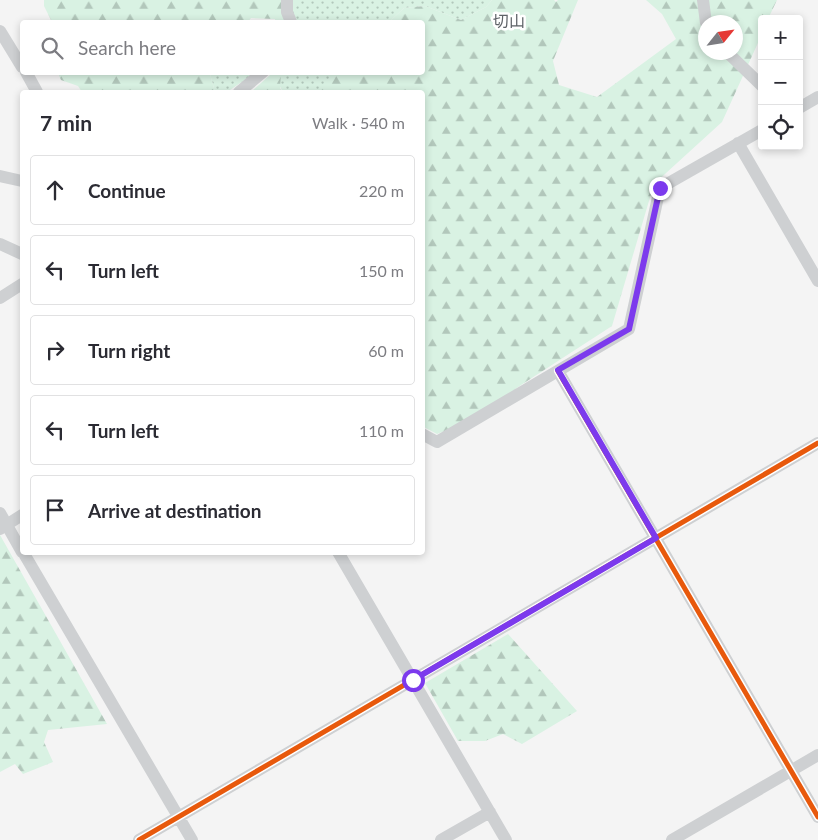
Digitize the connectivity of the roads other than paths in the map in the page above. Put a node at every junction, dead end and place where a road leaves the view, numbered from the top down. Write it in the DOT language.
graph roads {
  1 [pos="287,0"];
  2 [pos="703,0"];
  3 [pos="705,15"];
  4 [pos="290,20"];
  5 [pos="0,31"];
  6 [pos="735,60"];
  7 [pos="20,64"];
  8 [pos="28,75"];
  9 [pos="259,75"];
  10 [pos="758,82"];
  11 [pos="35,90"];
  12 [pos="241,90"];
  13 [pos="818,97"];
  14 [pos="803,106"];
  15 [pos="758,132"];
  16 [pos="738,143"];
  17 [pos="0,176"];
  18 [pos="20,181"];
  19 [pos="0,244"];
  20 [pos="20,253"];
  21 [pos="818,281"];
  22 [pos="20,285"];
  23 [pos="0,298"];
  24 [pos="558,370"];
  25 [pos="425,436"];
  26 [pos="818,443"];
  27 [pos="0,513"];
  28 [pos="20,516"];
  29 [pos="3,527"];
  30 [pos="656,538"];
  31 [pos="20,548"];
  32 [pos="25,555"];
  33 [pos="340,555"];
  34 [pos="413,680"];
  35 [pos="818,755"];
  36 [pos="791,771"];
  37 [pos="490,812"];
  38 [pos="178,817"];
  39 [pos="818,817"];
  40 [pos="139,840"];
  41 [pos="192,840"];
  42 [pos="441,840"];
  43 [pos="506,840"];
  44 [pos="672,840"];
  1 -- 4 [label="street"];
  2 -- 3 [label="street"];
  5 -- 7 [label="street"];
  6 -- 10 [label="street"];
  8 -- 11 [label="street"];
  9 -- 12 [label="street"];
  13 -- 14 [label="street"];
  15 -- 16 [label="street"];
  16 -- 21 [label="street"];
  16 -- 24 [label="street"];
  17 -- 18 [label="street"];
  19 -- 20 [label="street"];
  22 -- 23 [label="street"];
  24 -- 25 [label="street"];
  24 -- 30 [label="street"];
  26 -- 30 [label="street"];
  27 -- 29 [label="street"];
  28 -- 29 [label="street"];
  29 -- 31 [label="street"];
  30 -- 34 [label="street"];
  30 -- 36 [label="street"];
  32 -- 38 [label="street"];
  33 -- 34 [label="street"];
  34 -- 37 [label="street"];
  34 -- 38 [label="street"];
  35 -- 36 [label="street"];
  36 -- 39 [label="street"];
  36 -- 44 [label="street"];
  37 -- 42 [label="street"];
  37 -- 43 [label="street"];
  38 -- 40 [label="street"];
  38 -- 41 [label="street"];
}
